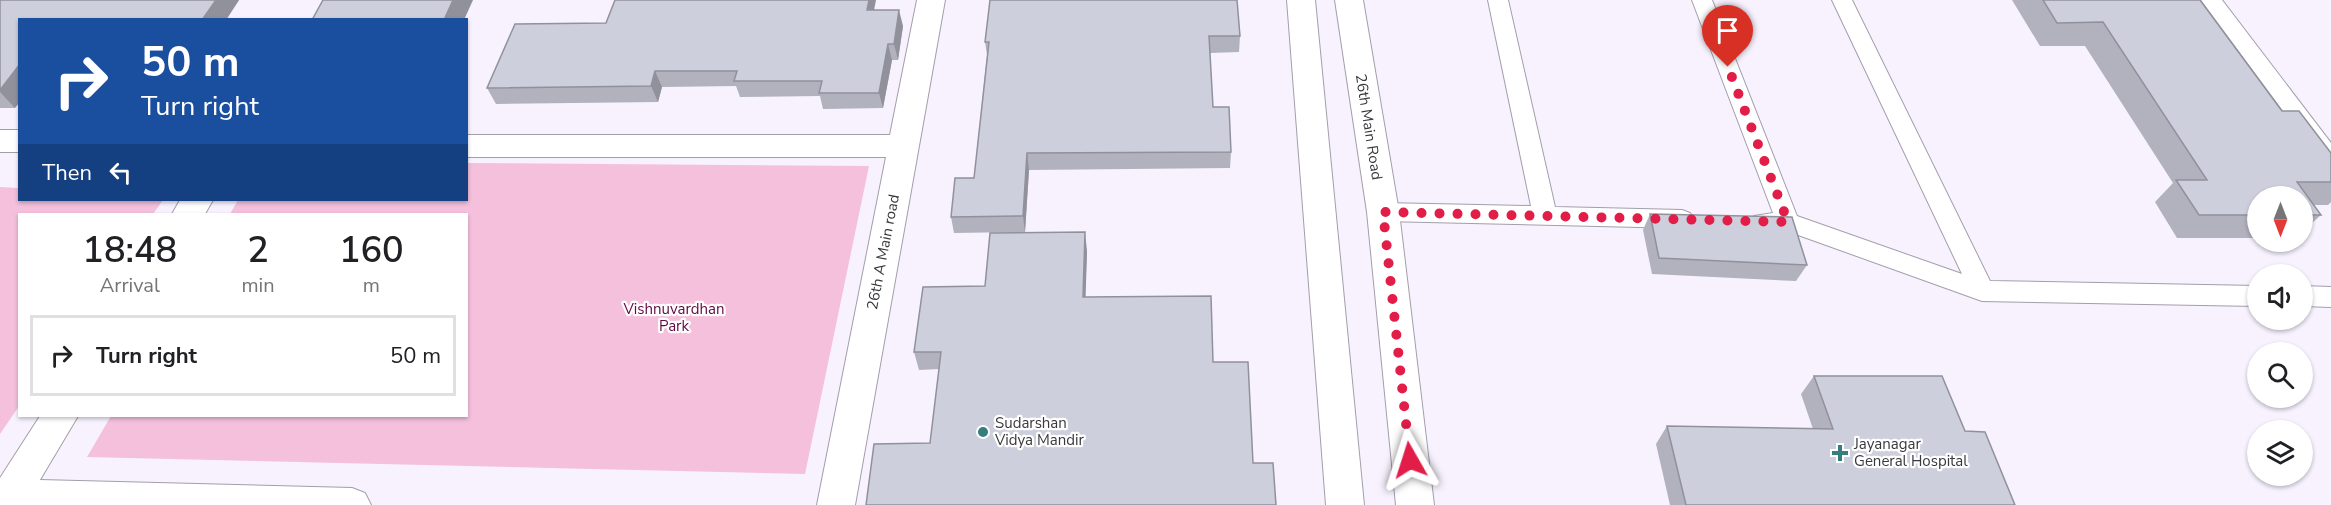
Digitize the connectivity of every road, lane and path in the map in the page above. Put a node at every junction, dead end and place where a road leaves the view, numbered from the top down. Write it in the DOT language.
graph roads {
  1 [pos="931,0"];
  2 [pos="1301,0"];
  3 [pos="1349,0"];
  4 [pos="1498,0"];
  5 [pos="1702,0"];
  6 [pos="1842,0"];
  7 [pos="2211,0"];
  8 [pos="0,141"];
  9 [pos="18,141"];
  10 [pos="468,146"];
  11 [pos="903,146"];
  12 [pos="2331,159"];
  13 [pos="1383,212"];
  14 [pos="1545,215"];
  15 [pos="1707,220"];
  16 [pos="1742,221"];
  17 [pos="1788,222"];
  18 [pos="1982,291"];
  19 [pos="2247,296"];
  20 [pos="2313,296"];
  21 [pos="2331,297"];
  22 [pos="59,417"];
  23 [pos="4,499"];
  24 [pos="352,505"];
  25 [pos="836,505"];
  26 [pos="1345,505"];
  27 [pos="1415,505"];
  1 -- 11 [label="street, 26th A Main road"];
  2 -- 26 [label="street"];
  3 -- 13 [label="street, 26th Main Road"];
  4 -- 14 [label="lane"];
  5 -- 17 [label="lane"];
  6 -- 18 [label="lane"];
  7 -- 12 [label="lane"];
  8 -- 9 [label="street"];
  10 -- 11 [label="street"];
  11 -- 25 [label="street, 26th A Main road"];
  13 -- 14 [label="lane"];
  13 -- 27 [label="street, 26th Main Road"];
  14 -- 15 [label="lane"];
  16 -- 17 [label="lane"];
  17 -- 18 [label="lane"];
  18 -- 19 [label="lane"];
  20 -- 21 [label="lane"];
  22 -- 23 [label="street"];
  23 -- 24 [label="street"];
}
